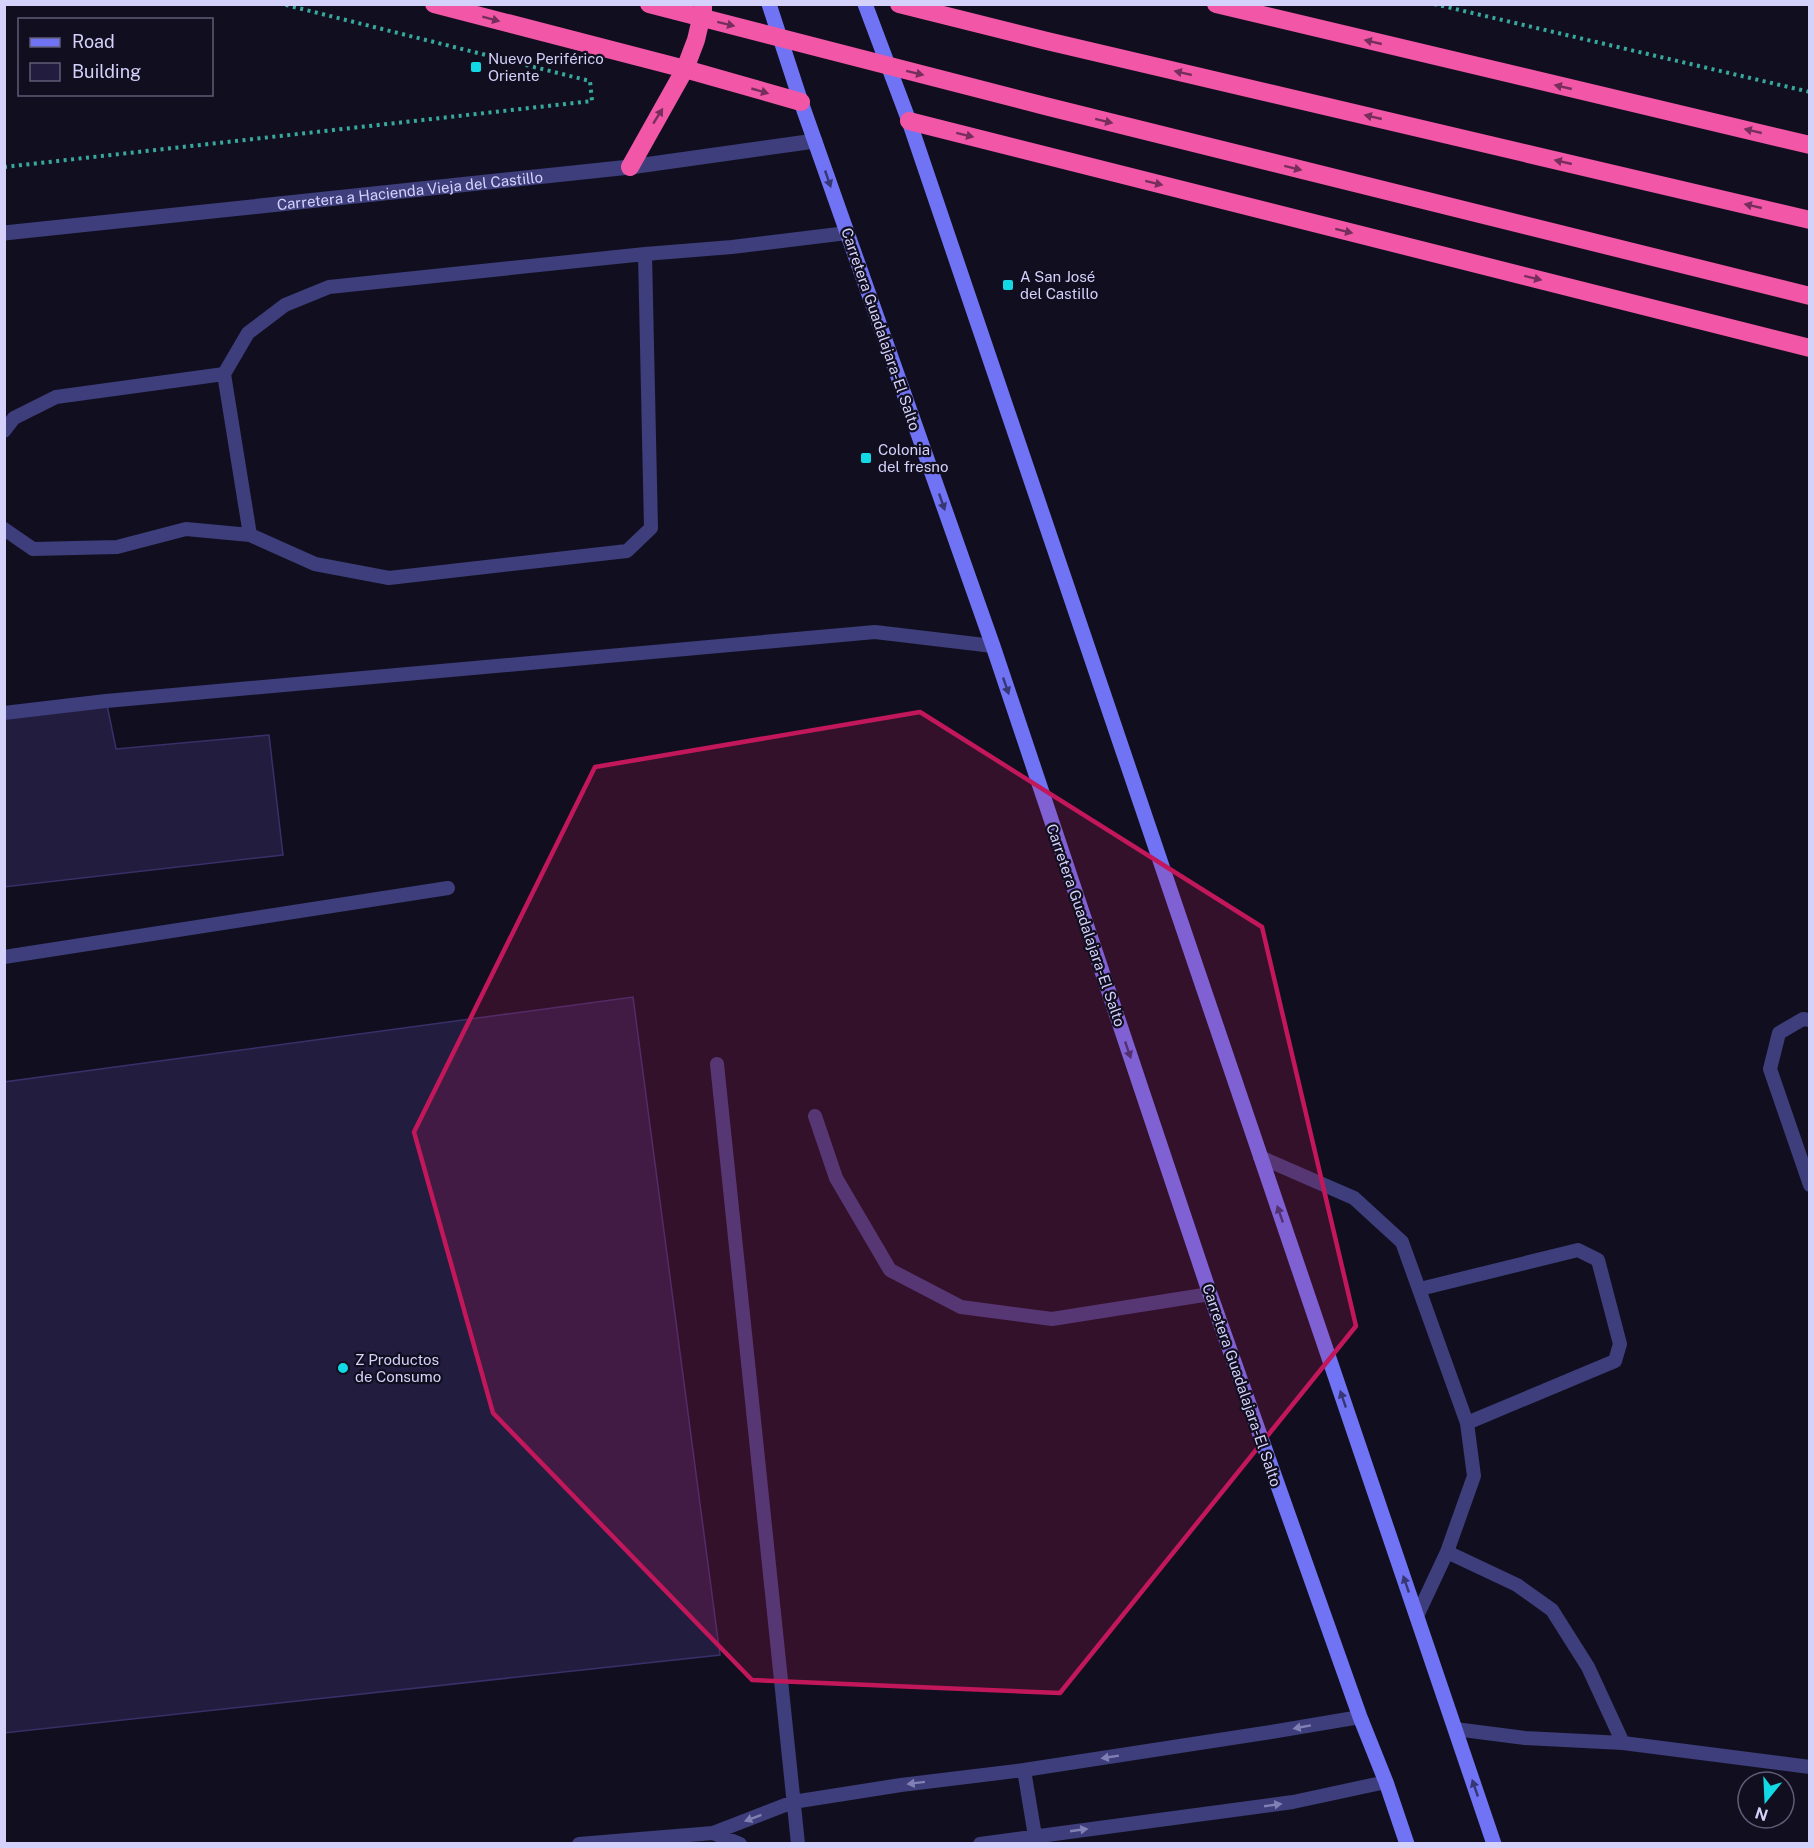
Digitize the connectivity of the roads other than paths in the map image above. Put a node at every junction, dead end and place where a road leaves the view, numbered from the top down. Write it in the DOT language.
graph roads {
  1 [pos="434,4"];
  2 [pos="649,4"];
  3 [pos="703,4"];
  4 [pos="769,4"];
  5 [pos="865,4"];
  6 [pos="899,4"];
  7 [pos="1216,4"];
  8 [pos="685,69"];
  9 [pos="801,102"];
  10 [pos="909,121"];
  11 [pos="815,141"];
  12 [pos="1809,145"];
  13 [pos="630,167"];
  14 [pos="1809,220"];
  15 [pos="4,233"];
  16 [pos="847,233"];
  17 [pos="645,254"];
  18 [pos="1809,296"];
  19 [pos="1809,348"];
  20 [pos="224,374"];
  21 [pos="4,431"];
  22 [pos="4,529"];
  23 [pos="250,535"];
  24 [pos="993,646"];
  25 [pos="4,713"];
  26 [pos="448,888"];
  27 [pos="4,957"];
  28 [pos="1809,1020"];
  29 [pos="717,1064"];
  30 [pos="814,1116"];
  31 [pos="1260,1157"];
  32 [pos="1809,1185"];
  33 [pos="1420,1288"];
  34 [pos="1210,1294"];
  35 [pos="1467,1423"];
  36 [pos="1447,1552"];
  37 [pos="1417,1616"];
  38 [pos="1360,1716"];
  39 [pos="1455,1730"];
  40 [pos="1623,1743"];
  41 [pos="1809,1767"];
  42 [pos="1024,1770"];
  43 [pos="1386,1782"];
  44 [pos="793,1802"];
  45 [pos="713,1833"];
  46 [pos="1035,1836"];
  47 [pos="579,1844"];
  48 [pos="740,1844"];
  49 [pos="798,1844"];
  50 [pos="980,1844"];
  51 [pos="1407,1844"];
  52 [pos="1494,1844"];
  1 -- 8 [label="highway, one-way"];
  2 -- 18 [label="highway, one-way, bridge"];
  3 -- 8 [label="highway"];
  4 -- 9 [label="main road, Carretera Guadalajara-El Salto"];
  5 -- 10 [label="main road"];
  14 -- 6 [label="highway, one-way"];
  12 -- 7 [label="highway, one-way"];
  8 -- 9 [label="highway, one-way"];
  13 -- 8 [label="highway, one-way"];
  9 -- 11 [label="main road, Carretera Guadalajara-El Salto"];
  10 -- 19 [label="highway, one-way"];
  10 -- 31 [label="main road"];
  11 -- 13 [label="street, Carretera a Hacienda Vieja del Castillo"];
  11 -- 16 [label="main road, Carretera Guadalajara-El Salto, one-way"];
  13 -- 15 [label="street, Carretera a Hacienda Vieja del Castillo"];
  16 -- 17 [label="lane"];
  16 -- 24 [label="main road, Carretera Guadalajara-El Salto, one-way"];
  17 -- 20 [label="lane"];
  17 -- 23 [label="lane"];
  20 -- 21 [label="lane"];
  20 -- 23 [label="lane"];
  22 -- 23 [label="lane"];
  24 -- 25 [label="lane"];
  24 -- 34 [label="main road, Carretera Guadalajara-El Salto, one-way"];
  26 -- 27 [label="lane"];
  28 -- 32 [label="lane"];
  29 -- 44 [label="lane"];
  30 -- 34 [label="lane"];
  31 -- 33 [label="lane"];
  37 -- 31 [label="main road, one-way"];
  33 -- 35 [label="lane"];
  33 -- 35 [label="lane"];
  34 -- 38 [label="main road, Carretera Guadalajara-El Salto"];
  35 -- 36 [label="lane"];
  36 -- 37 [label="lane"];
  36 -- 40 [label="lane"];
  37 -- 39 [label="main road"];
  38 -- 42 [label="lane, one-way"];
  38 -- 43 [label="main road, Carretera Guadalajara-El Salto"];
  39 -- 40 [label="lane"];
  52 -- 39 [label="main road, one-way"];
  40 -- 41 [label="lane"];
  42 -- 44 [label="lane, one-way"];
  42 -- 46 [label="lane"];
  46 -- 43 [label="lane, one-way"];
  43 -- 51 [label="main road, Carretera Guadalajara-El Salto"];
  44 -- 45 [label="lane, one-way"];
  44 -- 49 [label="lane"];
  45 -- 47 [label="lane"];
  45 -- 48 [label="lane"];
  46 -- 50 [label="lane"];
}
